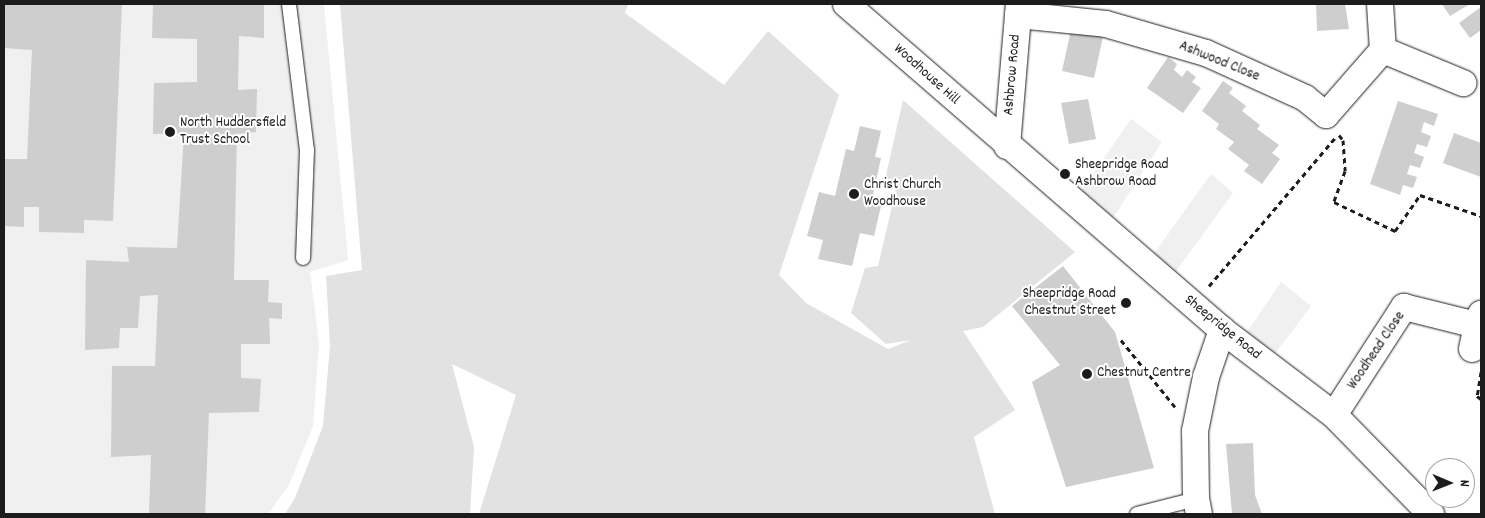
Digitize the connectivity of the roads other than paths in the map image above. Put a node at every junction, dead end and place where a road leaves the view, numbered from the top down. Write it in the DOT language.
graph roads {
  1 [pos="289,4"];
  2 [pos="846,4"];
  3 [pos="1380,4"];
  4 [pos="1019,9"];
  5 [pos="1383,50"];
  6 [pos="1463,83"];
  7 [pos="1007,146"];
  8 [pos="303,258"];
  9 [pos="1222,330"];
  10 [pos="1478,340"];
  11 [pos="1334,415"];
  12 [pos="1198,506"];
  13 [pos="1137,514"];
  14 [pos="1431,514"];
  1 -- 8 [label="lane"];
  2 -- 7 [label="street, Woodhouse Hill"];
  3 -- 5 [label="street"];
  4 -- 5 [label="street, Ashwood Close"];
  4 -- 7 [label="street, Ashbrow Road"];
  5 -- 6 [label="street"];
  7 -- 9 [label="street, Sheepridge Road"];
  9 -- 11 [label="street, Sheepridge Road"];
  9 -- 12 [label="street"];
  10 -- 11 [label="street, Woodhead Close"];
  11 -- 14 [label="street, Sheepridge Road"];
  12 -- 13 [label="lane"];
}
